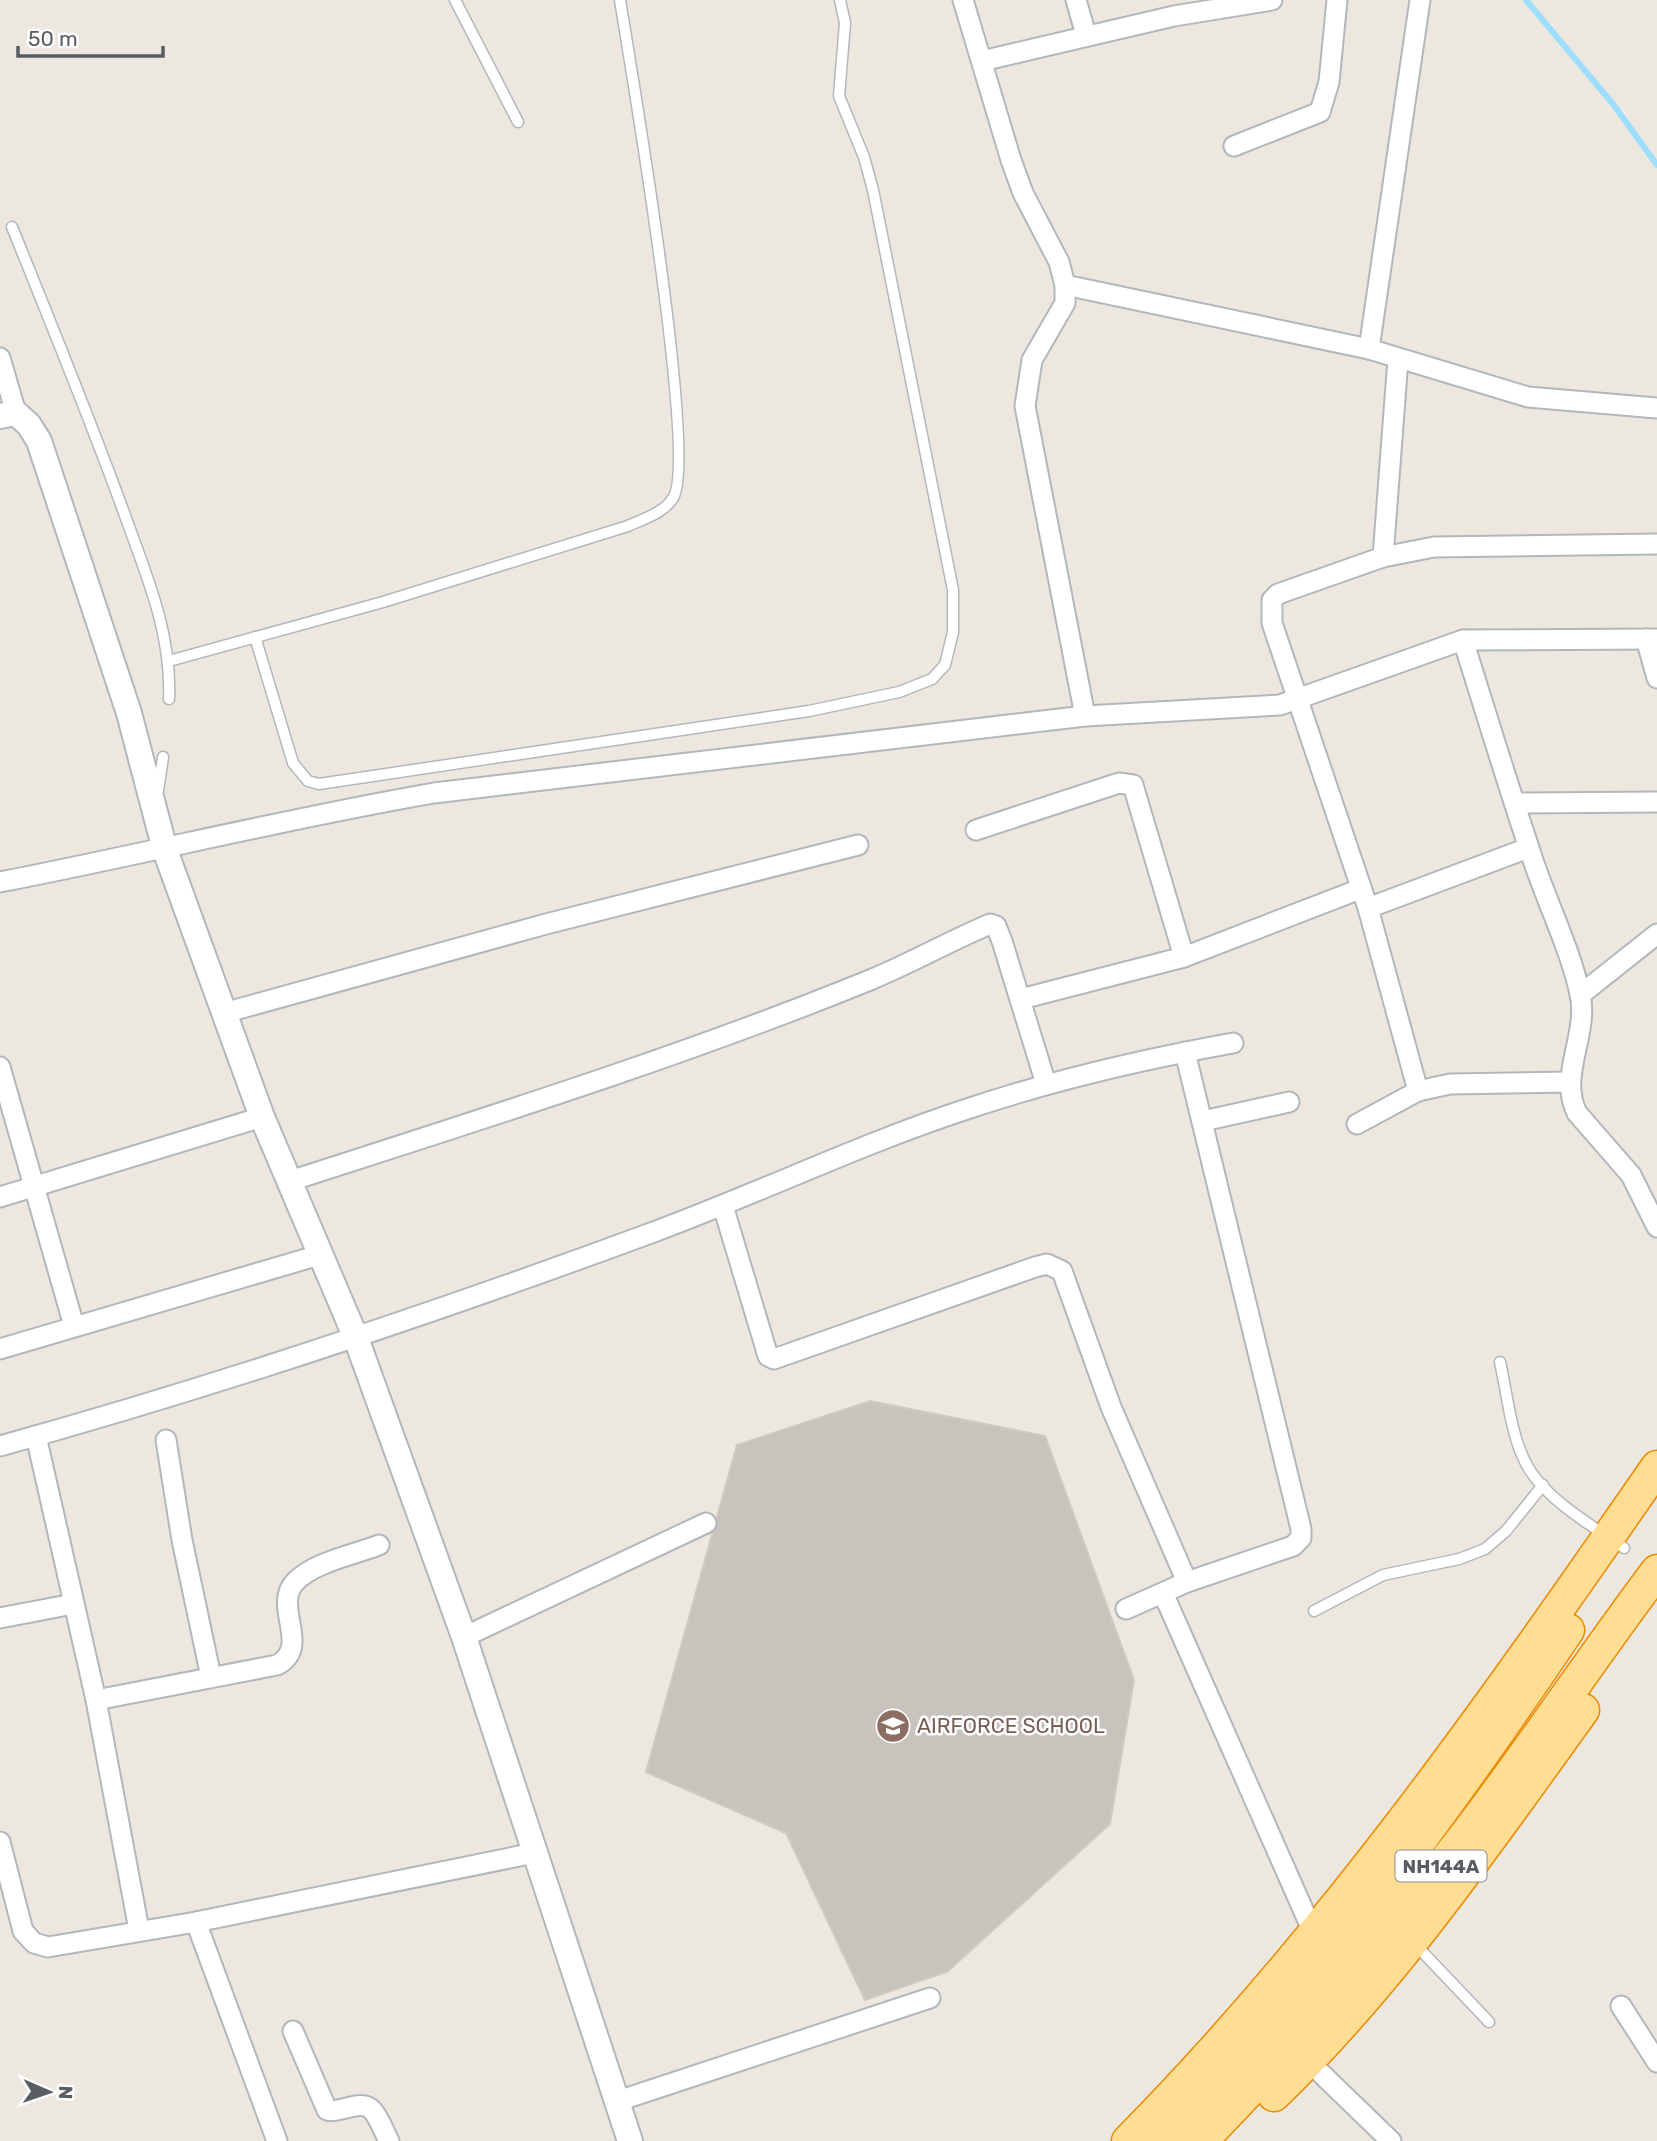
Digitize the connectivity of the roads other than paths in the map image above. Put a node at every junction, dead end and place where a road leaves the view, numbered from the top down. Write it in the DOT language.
graph roads {
  1 [pos="455,0"];
  2 [pos="620,0"];
  3 [pos="839,0"];
  4 [pos="963,0"];
  5 [pos="1076,0"];
  6 [pos="1272,0"];
  7 [pos="1337,0"];
  8 [pos="1420,0"];
  9 [pos="1172,8"];
  10 [pos="1086,35"];
  11 [pos="982,61"];
  12 [pos="518,122"];
  13 [pos="1234,146"];
  14 [pos="12,227"];
  15 [pos="1065,285"];
  16 [pos="1368,349"];
  17 [pos="0,358"];
  18 [pos="1398,359"];
  19 [pos="1657,408"];
  20 [pos="8,415"];
  21 [pos="1657,544"];
  22 [pos="1383,557"];
  23 [pos="255,637"];
  24 [pos="1651,639"];
  25 [pos="1463,640"];
  26 [pos="169,661"];
  27 [pos="1657,678"];
  28 [pos="169,699"];
  29 [pos="1300,700"];
  30 [pos="1085,716"];
  31 [pos="163,757"];
  32 [pos="1657,802"];
  33 [pos="1515,803"];
  34 [pos="155,813"];
  35 [pos="976,830"];
  36 [pos="858,845"];
  37 [pos="1528,848"];
  38 [pos="164,850"];
  39 [pos="0,882"];
  40 [pos="1360,889"];
  41 [pos="1368,908"];
  42 [pos="1657,934"];
  43 [pos="1184,957"];
  44 [pos="1580,995"];
  45 [pos="1021,999"];
  46 [pos="224,1013"];
  47 [pos="1233,1043"];
  48 [pos="1185,1052"];
  49 [pos="0,1067"];
  50 [pos="1570,1082"];
  51 [pos="1046,1084"];
  52 [pos="1418,1091"];
  53 [pos="1289,1102"];
  54 [pos="262,1117"];
  55 [pos="1203,1121"];
  56 [pos="1357,1124"];
  57 [pos="290,1181"];
  58 [pos="34,1187"];
  59 [pos="0,1198"];
  60 [pos="723,1206"];
  61 [pos="1657,1227"];
  62 [pos="319,1255"];
  63 [pos="74,1326"];
  64 [pos="356,1338"];
  65 [pos="0,1349"];
  66 [pos="1500,1362"];
  67 [pos="36,1436"];
  68 [pos="166,1440"];
  69 [pos="0,1446"];
  70 [pos="1657,1467"];
  71 [pos="1542,1485"];
  72 [pos="1657,1503"];
  73 [pos="706,1523"];
  74 [pos="1616,1543"];
  75 [pos="379,1545"];
  76 [pos="1657,1571"];
  77 [pos="1187,1582"];
  78 [pos="1163,1593"];
  79 [pos="73,1604"];
  80 [pos="1657,1606"];
  81 [pos="1126,1609"];
  82 [pos="1314,1611"];
  83 [pos="0,1618"];
  84 [pos="464,1637"];
  85 [pos="211,1677"];
  86 [pos="96,1700"];
  87 [pos="0,1842"];
  88 [pos="534,1853"];
  89 [pos="196,1922"];
  90 [pos="139,1930"];
  91 [pos="1412,1941"];
  92 [pos="1320,1948"];
  93 [pos="1282,1992"];
  94 [pos="930,1998"];
  95 [pos="1621,2006"];
  96 [pos="1489,2022"];
  97 [pos="292,2031"];
  98 [pos="1301,2054"];
  99 [pos="1657,2062"];
  100 [pos="618,2101"];
  101 [pos="1224,2115"];
  102 [pos="277,2141"];
  103 [pos="389,2141"];
  104 [pos="630,2141"];
  105 [pos="1128,2141"];
  106 [pos="1164,2141"];
  107 [pos="1201,2141"];
  108 [pos="1391,2141"];
  1 -- 12 [label="lane"];
  2 -- 23 [label="lane"];
  3 -- 23 [label="lane"];
  4 -- 11 [label="street"];
  5 -- 10 [label="street"];
  6 -- 9 [label="street"];
  7 -- 13 [label="street"];
  8 -- 16 [label="street"];
  9 -- 10 [label="street"];
  10 -- 11 [label="street"];
  11 -- 15 [label="street"];
  14 -- 26 [label="lane"];
  15 -- 16 [label="street"];
  15 -- 30 [label="street"];
  16 -- 18 [label="street"];
  17 -- 20 [label="street"];
  18 -- 19 [label="street"];
  18 -- 22 [label="street"];
  20 -- 34 [label="street"];
  21 -- 22 [label="street"];
  22 -- 29 [label="street"];
  23 -- 26 [label="lane"];
  24 -- 25 [label="street"];
  24 -- 27 [label="street"];
  25 -- 29 [label="street"];
  25 -- 33 [label="street"];
  26 -- 28 [label="lane"];
  29 -- 30 [label="street"];
  29 -- 40 [label="street"];
  30 -- 38 [label="street"];
  31 -- 34 [label="lane"];
  32 -- 33 [label="street"];
  33 -- 37 [label="street"];
  34 -- 38 [label="street"];
  35 -- 43 [label="street"];
  36 -- 46 [label="street"];
  37 -- 41 [label="street"];
  37 -- 44 [label="street"];
  38 -- 39 [label="street"];
  38 -- 46 [label="street"];
  40 -- 41 [label="street"];
  40 -- 43 [label="street"];
  41 -- 52 [label="street"];
  42 -- 44 [label="street"];
  43 -- 45 [label="street"];
  44 -- 50 [label="street"];
  45 -- 51 [label="street"];
  45 -- 57 [label="street"];
  46 -- 54 [label="street"];
  47 -- 48 [label="street"];
  48 -- 51 [label="street"];
  48 -- 55 [label="street"];
  49 -- 58 [label="street"];
  50 -- 52 [label="street"];
  50 -- 61 [label="street"];
  51 -- 60 [label="street"];
  52 -- 56 [label="street"];
  53 -- 55 [label="street"];
  54 -- 57 [label="street"];
  54 -- 58 [label="street"];
  55 -- 77 [label="street"];
  57 -- 62 [label="street"];
  58 -- 59 [label="street"];
  58 -- 63 [label="street"];
  60 -- 64 [label="street"];
  60 -- 77 [label="street"];
  62 -- 63 [label="street"];
  62 -- 64 [label="street"];
  63 -- 65 [label="street"];
  64 -- 67 [label="street"];
  64 -- 84 [label="street"];
  66 -- 71 [label="lane"];
  67 -- 69 [label="street"];
  67 -- 79 [label="street"];
  68 -- 85 [label="street"];
  70 -- 74 [label="highway"];
  71 -- 74 [label="lane"];
  71 -- 82 [label="lane"];
  72 -- 74 [label="highway, NH144A"];
  73 -- 84 [label="street"];
  74 -- 92 [label="highway, NH144A"];
  75 -- 85 [label="street"];
  76 -- 98 [label="highway, NH144A"];
  77 -- 78 [label="street"];
  78 -- 81 [label="street"];
  78 -- 92 [label="street"];
  79 -- 83 [label="street"];
  79 -- 86 [label="street"];
  80 -- 91 [label="highway"];
  84 -- 88 [label="street"];
  85 -- 86 [label="street"];
  86 -- 90 [label="street"];
  87 -- 90 [label="street"];
  88 -- 89 [label="street"];
  88 -- 100 [label="street"];
  89 -- 90 [label="street"];
  89 -- 102 [label="street"];
  91 -- 96 [label="lane"];
  91 -- 98 [label="highway"];
  92 -- 93 [label="highway, NH144A"];
  93 -- 101 [label="highway, NH144A"];
  93 -- 105 [label="highway"];
  94 -- 100 [label="street"];
  95 -- 99 [label="street"];
  97 -- 103 [label="street"];
  98 -- 101 [label="highway, NH144A"];
  98 -- 108 [label="street"];
  100 -- 104 [label="street"];
  101 -- 106 [label="highway, NH144A"];
  101 -- 107 [label="highway, NH144A"];
}
